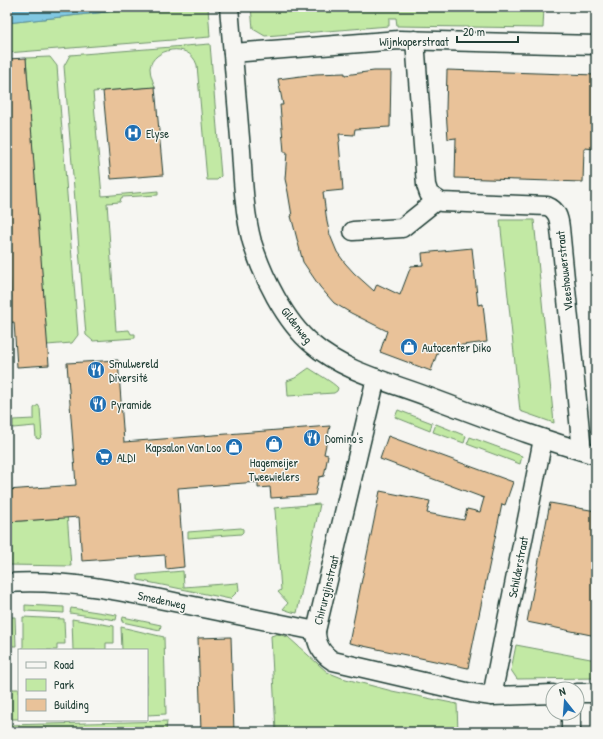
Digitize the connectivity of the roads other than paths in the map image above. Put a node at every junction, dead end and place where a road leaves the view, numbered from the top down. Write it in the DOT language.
graph roads {
  1 [pos="229,7"];
  2 [pos="415,40"];
  3 [pos="596,45"];
  4 [pos="233,53"];
  5 [pos="437,200"];
  6 [pos="353,231"];
  7 [pos="376,378"];
  8 [pos="543,439"];
  9 [pos="589,453"];
  10 [pos="7,583"];
  11 [pos="316,631"];
  12 [pos="585,693"];
  13 [pos="596,693"];
  14 [pos="545,694"];
  15 [pos="492,696"];
  16 [pos="571,721"];
  17 [pos="572,732"];
  1 -- 4 [label="street, Gildenweg"];
  2 -- 3 [label="street, Wijnkoperstraat"];
  2 -- 4 [label="street, Wijnkoperstraat"];
  2 -- 5 [label="street"];
  4 -- 7 [label="street, Gildenweg"];
  5 -- 6 [label="street"];
  5 -- 9 [label="street, Vleeshouwerstraat"];
  7 -- 8 [label="street, Gildenweg"];
  7 -- 11 [label="street, Chirurgijnstraat"];
  8 -- 9 [label="street, Gildenweg"];
  8 -- 15 [label="street, Schilderstraat"];
  10 -- 11 [label="street, Smedenweg"];
  11 -- 15 [label="street, Chirurgijnstraat"];
  12 -- 13 [label="street"];
  14 -- 15 [label="street, Chirurgijnstraat"];
  16 -- 17 [label="street"];
}
